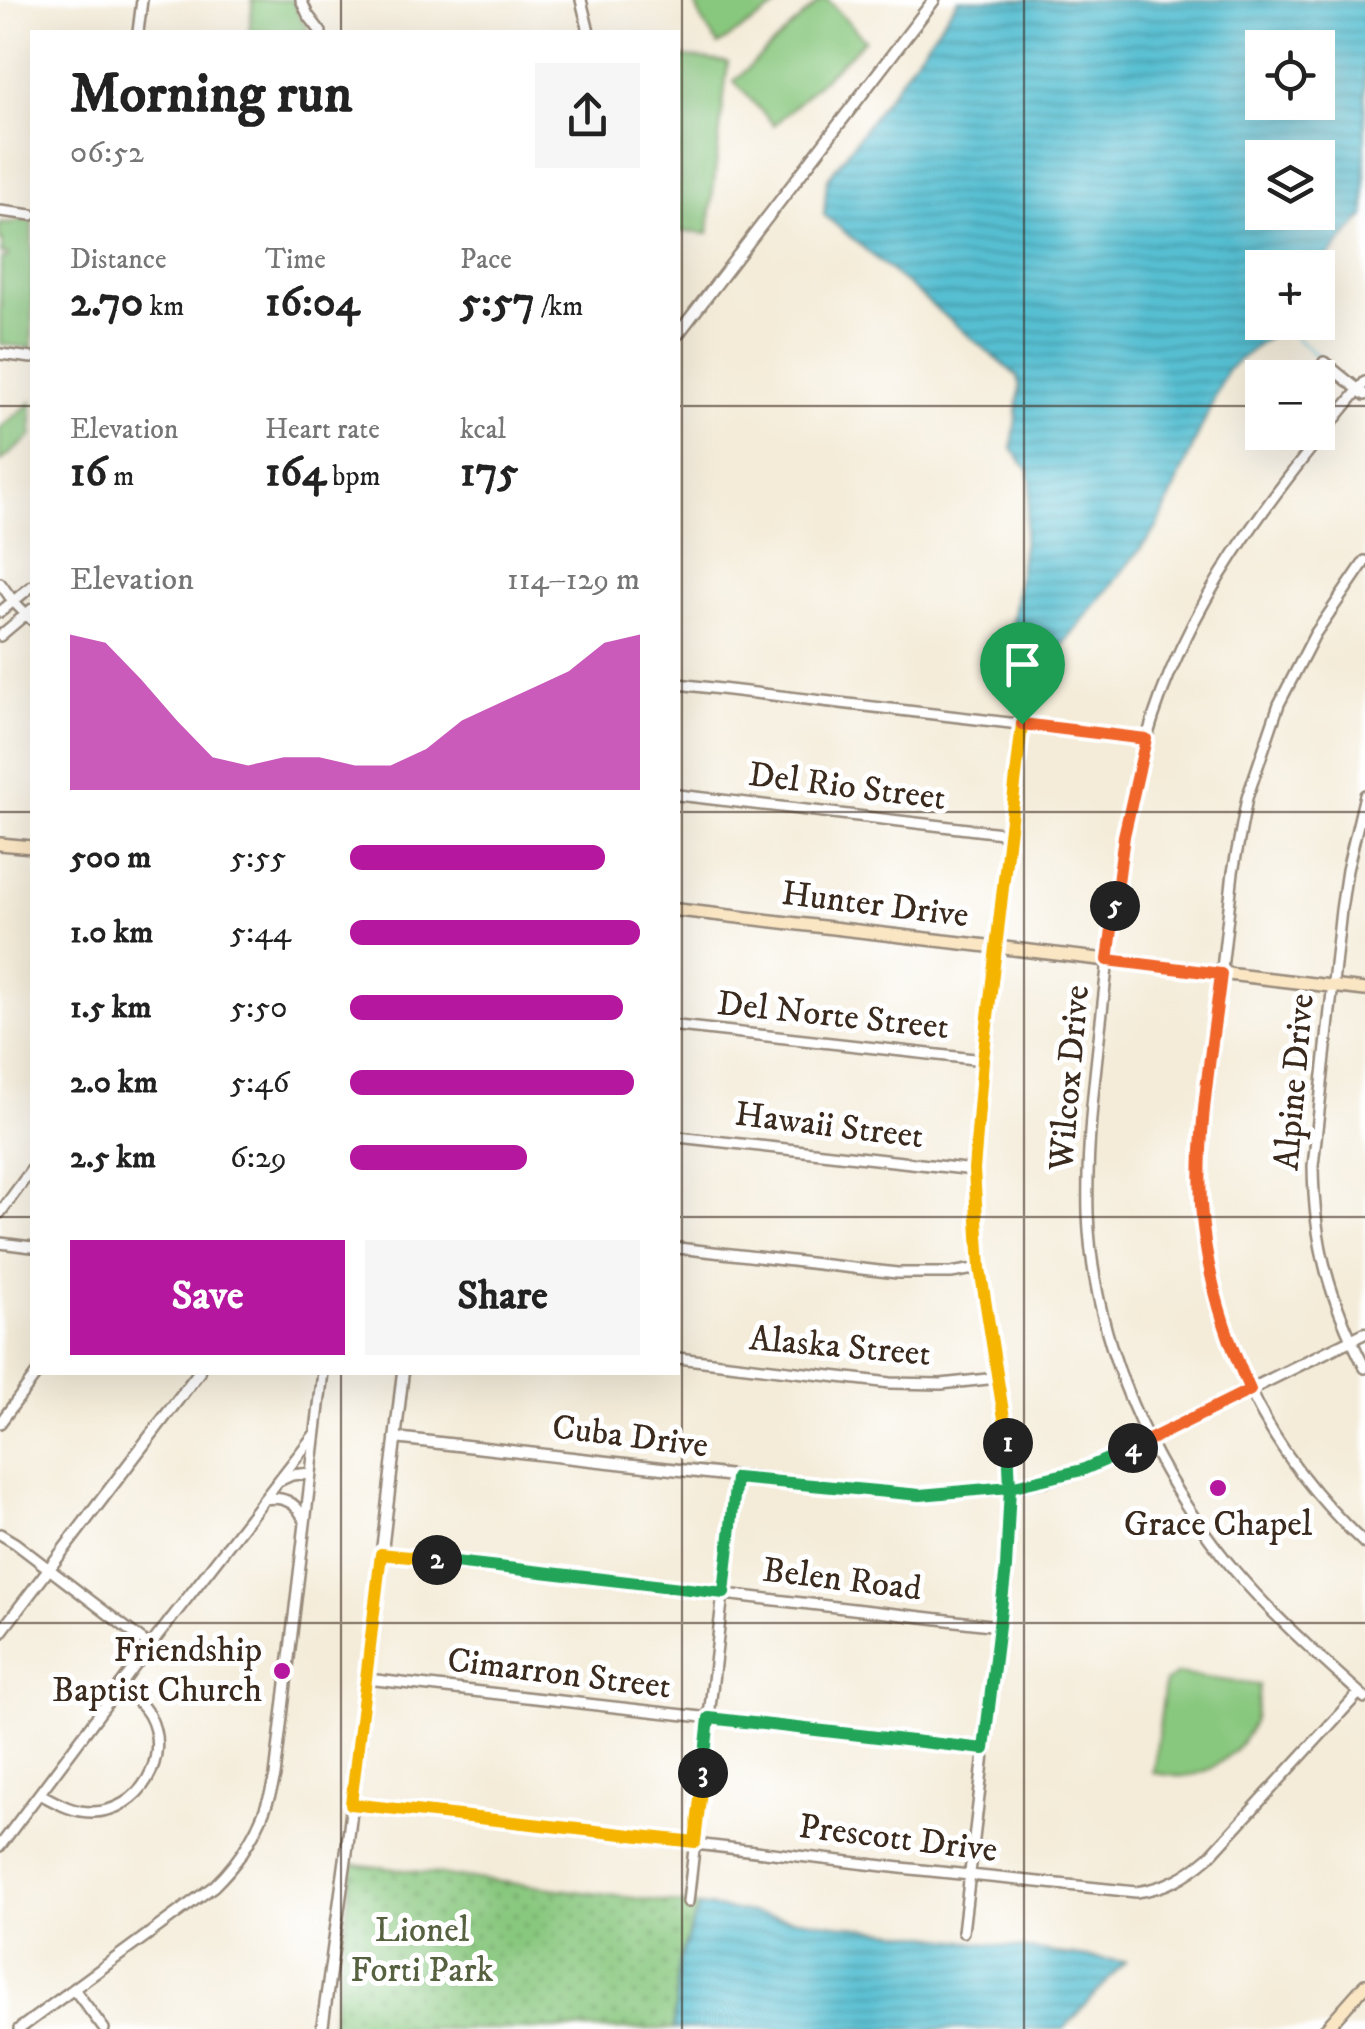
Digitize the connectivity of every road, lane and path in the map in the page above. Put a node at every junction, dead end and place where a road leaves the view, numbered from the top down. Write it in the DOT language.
graph roads {
  1 [pos="142,0"];
  2 [pos="301,0"];
  3 [pos="581,0"];
  4 [pos="934,0"];
  5 [pos="138,30"];
  6 [pos="320,30"];
  7 [pos="588,30"];
  8 [pos="0,211"];
  9 [pos="30,215"];
  10 [pos="680,331"];
  11 [pos="0,354"];
  12 [pos="30,358"];
  13 [pos="1335,370"];
  14 [pos="1363,389"];
  15 [pos="1365,561"];
  16 [pos="0,583"];
  17 [pos="30,588"];
  18 [pos="14,601"];
  19 [pos="0,612"];
  20 [pos="30,613"];
  21 [pos="30,615"];
  22 [pos="0,636"];
  23 [pos="1028,678"];
  24 [pos="680,684"];
  25 [pos="1022,724"];
  26 [pos="1146,739"];
  27 [pos="680,794"];
  28 [pos="1365,796"];
  29 [pos="1010,834"];
  30 [pos="0,844"];
  31 [pos="30,847"];
  32 [pos="680,910"];
  33 [pos="997,948"];
  34 [pos="1108,960"];
  35 [pos="1221,974"];
  36 [pos="1332,986"];
  37 [pos="1365,990"];
  38 [pos="680,1026"];
  39 [pos="983,1060"];
  40 [pos="680,1136"];
  41 [pos="974,1170"];
  42 [pos="30,1172"];
  43 [pos="0,1213"];
  44 [pos="0,1244"];
  45 [pos="30,1247"];
  46 [pos="680,1248"];
  47 [pos="980,1268"];
  48 [pos="1365,1333"];
  49 [pos="1351,1340"];
  50 [pos="680,1358"];
  51 [pos="1365,1368"];
  52 [pos="36,1375"];
  53 [pos="197,1375"];
  54 [pos="323,1375"];
  55 [pos="403,1375"];
  56 [pos="998,1378"];
  57 [pos="1250,1390"];
  58 [pos="0,1423"];
  59 [pos="316,1433"];
  60 [pos="395,1438"];
  61 [pos="1149,1440"];
  62 [pos="310,1473"];
  63 [pos="736,1478"];
  64 [pos="276,1483"];
  65 [pos="1010,1487"];
  66 [pos="264,1499"];
  67 [pos="304,1522"];
  68 [pos="0,1534"];
  69 [pos="1365,1544"];
  70 [pos="381,1554"];
  71 [pos="48,1570"];
  72 [pos="724,1593"];
  73 [pos="999,1626"];
  74 [pos="0,1633"];
  75 [pos="150,1646"];
  76 [pos="367,1679"];
  77 [pos="121,1687"];
  78 [pos="1362,1696"];
  79 [pos="709,1718"];
  80 [pos="984,1749"];
  81 [pos="40,1794"];
  82 [pos="351,1804"];
  83 [pos="695,1842"];
  84 [pos="0,1846"];
  85 [pos="970,1875"];
  86 [pos="688,1902"];
  87 [pos="963,1932"];
  88 [pos="1365,1985"];
  89 [pos="74,1988"];
  90 [pos="20,2029"];
  91 [pos="104,2029"];
  92 [pos="322,2029"];
  93 [pos="1326,2029"];
  1 -- 5 [label="street"];
  2 -- 6 [label="street"];
  3 -- 7 [label="street"];
  4 -- 10 [label="street"];
  8 -- 9 [label="street"];
  11 -- 12 [label="street"];
  13 -- 14 [label="street"];
  14 -- 26 [label="street, Wilcox Drive"];
  15 -- 35 [label="street"];
  16 -- 18 [label="street"];
  17 -- 18 [label="street"];
  18 -- 19 [label="street"];
  18 -- 20 [label="street"];
  21 -- 22 [label="street"];
  23 -- 25 [label="street"];
  24 -- 25 [label="street"];
  25 -- 26 [label="street"];
  25 -- 29 [label="street"];
  26 -- 34 [label="street, Wilcox Drive"];
  27 -- 29 [label="street, Del Rio Street"];
  28 -- 36 [label="street, Alpine Drive"];
  29 -- 33 [label="street"];
  30 -- 31 [label="main road"];
  32 -- 33 [label="main road, Hunter Drive"];
  33 -- 34 [label="main road, Hunter Drive"];
  33 -- 39 [label="street"];
  34 -- 35 [label="main road, Hunter Drive"];
  34 -- 61 [label="street, Wilcox Drive"];
  35 -- 36 [label="main road, Hunter Drive"];
  35 -- 57 [label="street"];
  36 -- 37 [label="main road, Hunter Drive"];
  36 -- 49 [label="street, Alpine Drive"];
  38 -- 39 [label="street, Del Norte Street"];
  39 -- 41 [label="street"];
  40 -- 41 [label="street, Hawaii Street"];
  41 -- 47 [label="street"];
  42 -- 43 [label="street"];
  44 -- 45 [label="street"];
  46 -- 47 [label="street"];
  47 -- 56 [label="street"];
  48 -- 49 [label="street, Cuba Drive"];
  49 -- 51 [label="street, Alpine Drive"];
  49 -- 57 [label="street, Cuba Drive"];
  50 -- 56 [label="street, Alaska Street"];
  52 -- 58 [label="street"];
  53 -- 71 [label="street"];
  54 -- 59 [label="street"];
  55 -- 60 [label="street"];
  56 -- 65 [label="street"];
  57 -- 61 [label="street, Cuba Drive"];
  57 -- 69 [label="street"];
  59 -- 62 [label="street"];
  59 -- 64 [label="street"];
  60 -- 63 [label="street, Cuba Drive"];
  60 -- 70 [label="street"];
  61 -- 65 [label="street, Cuba Drive"];
  61 -- 78 [label="street, Wilcox Drive"];
  62 -- 64 [label="street"];
  62 -- 67 [label="street"];
  63 -- 65 [label="street, Cuba Drive"];
  63 -- 72 [label="street"];
  64 -- 66 [label="street"];
  65 -- 73 [label="street"];
  66 -- 67 [label="street"];
  66 -- 75 [label="street"];
  67 -- 89 [label="street"];
  68 -- 71 [label="street"];
  70 -- 72 [label="street, Belen Road"];
  70 -- 76 [label="street"];
  71 -- 74 [label="street"];
  71 -- 75 [label="street"];
  72 -- 73 [label="street, Belen Road"];
  72 -- 79 [label="street"];
  73 -- 80 [label="street"];
  75 -- 77 [label="street"];
  76 -- 79 [label="street, Cimarron Street"];
  76 -- 82 [label="street"];
  77 -- 81 [label="street"];
  77 -- 81 [label="street"];
  78 -- 85 [label="street, Prescott Drive"];
  79 -- 80 [label="street, Cimarron Street"];
  79 -- 83 [label="street"];
  80 -- 85 [label="street"];
  81 -- 84 [label="street"];
  82 -- 83 [label="street, Prescott Drive"];
  82 -- 92 [label="street"];
  83 -- 85 [label="street, Prescott Drive"];
  83 -- 86 [label="street"];
  85 -- 87 [label="street"];
  88 -- 93 [label="main road"];
  89 -- 90 [label="street"];
  89 -- 91 [label="street"];
}
